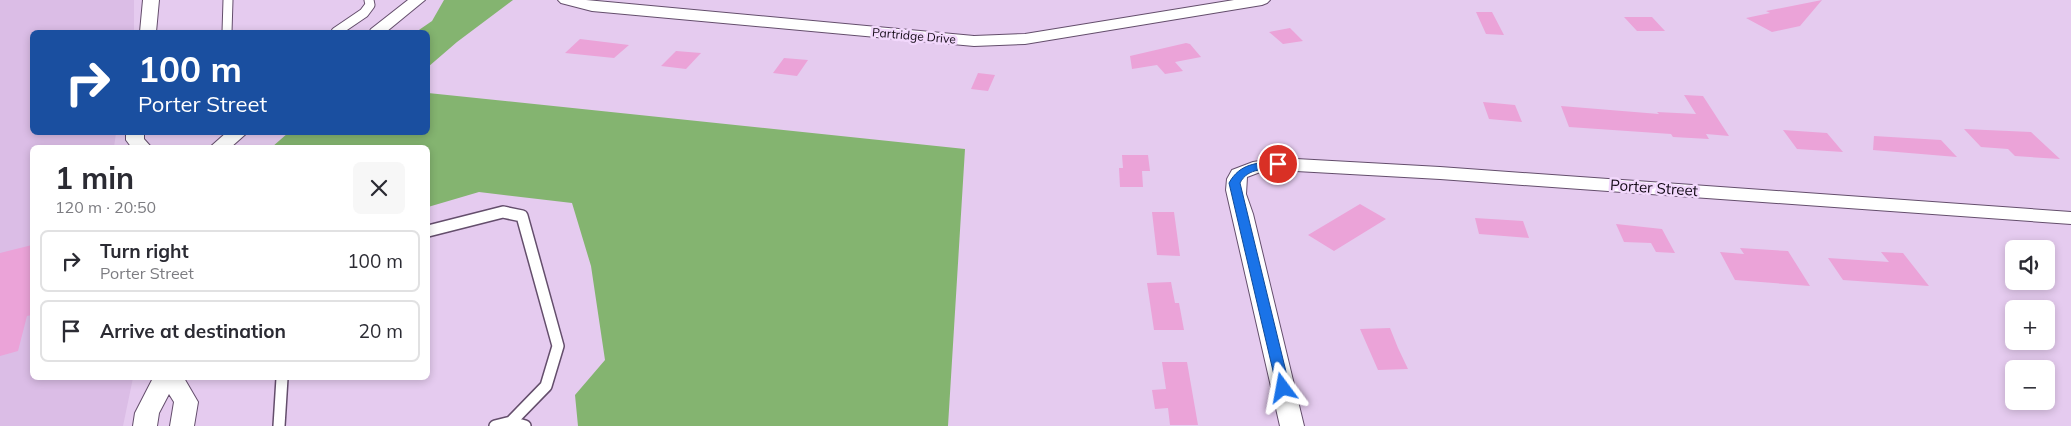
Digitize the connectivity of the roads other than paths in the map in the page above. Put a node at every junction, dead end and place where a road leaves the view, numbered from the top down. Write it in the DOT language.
graph roads {
  1 [pos="151,0"];
  2 [pos="228,0"];
  3 [pos="369,0"];
  4 [pos="417,0"];
  5 [pos="566,0"];
  6 [pos="687,0"];
  7 [pos="1262,0"];
  8 [pos="675,13"];
  9 [pos="148,30"];
  10 [pos="227,30"];
  11 [pos="339,30"];
  12 [pos="380,30"];
  13 [pos="235,135"];
  14 [pos="222,145"];
  15 [pos="2071,218"];
  16 [pos="430,230"];
  17 [pos="164,380"];
  18 [pos="173,380"];
  19 [pos="282,380"];
  20 [pos="511,422"];
  21 [pos="145,426"];
  22 [pos="182,426"];
  23 [pos="278,426"];
  24 [pos="495,426"];
  25 [pos="525,426"];
  26 [pos="1292,426"];
  1 -- 9 [label="street"];
  2 -- 10 [label="lane"];
  3 -- 11 [label="lane"];
  4 -- 12 [label="street"];
  5 -- 8 [label="street, Partridge Drive"];
  6 -- 8 [label="street"];
  7 -- 8 [label="street, Partridge Drive"];
  13 -- 14 [label="street"];
  15 -- 26 [label="street, Porter Street"];
  16 -- 20 [label="lane"];
  17 -- 21 [label="street"];
  18 -- 22 [label="street"];
  19 -- 23 [label="lane"];
  20 -- 24 [label="lane"];
  20 -- 25 [label="lane"];
}
